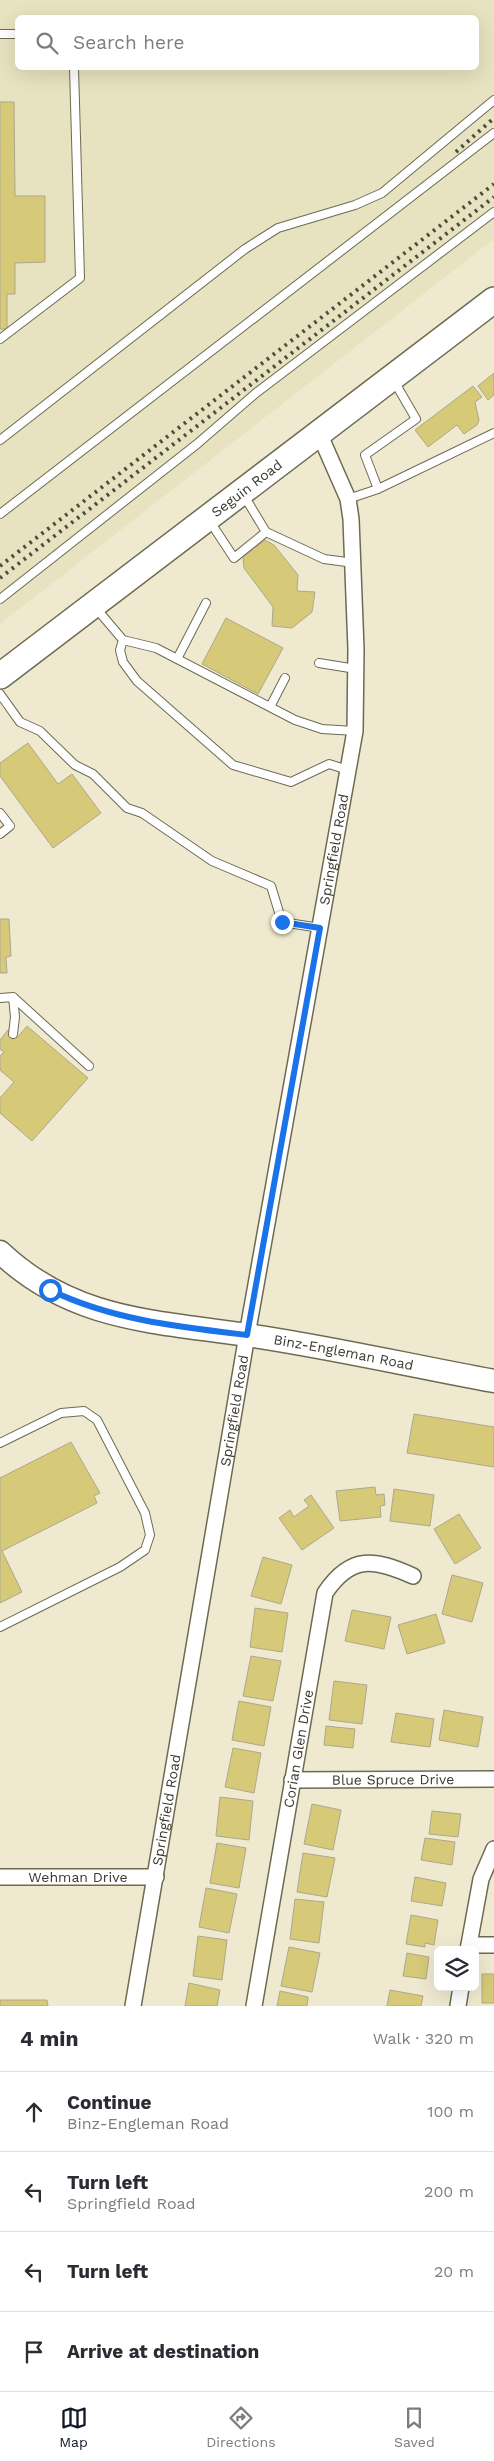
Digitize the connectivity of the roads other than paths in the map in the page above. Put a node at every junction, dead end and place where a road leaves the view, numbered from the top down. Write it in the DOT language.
graph roads {
  1 [pos="0,34"];
  2 [pos="15,34"];
  3 [pos="74,70"];
  4 [pos="494,100"];
  5 [pos="494,133"];
  6 [pos="494,212"];
  7 [pos="494,300"];
  8 [pos="0,339"];
  9 [pos="393,379"];
  10 [pos="320,433"];
  11 [pos="494,433"];
  12 [pos="0,440"];
  13 [pos="378,489"];
  14 [pos="242,492"];
  15 [pos="348,499"];
  16 [pos="0,514"];
  17 [pos="208,518"];
  18 [pos="266,532"];
  19 [pos="354,564"];
  20 [pos="0,599"];
  21 [pos="206,603"];
  22 [pos="94,605"];
  23 [pos="122,640"];
  24 [pos="177,659"];
  25 [pos="319,663"];
  26 [pos="356,669"];
  27 [pos="0,676"];
  28 [pos="285,678"];
  29 [pos="0,694"];
  30 [pos="270,707"];
  31 [pos="355,731"];
  32 [pos="348,770"];
  33 [pos="0,813"];
  34 [pos="0,834"];
  35 [pos="320,928"];
  36 [pos="12,997"];
  37 [pos="0,998"];
  38 [pos="12,1034"];
  39 [pos="89,1066"];
  40 [pos="0,1252"];
  41 [pos="247,1335"];
  42 [pos="494,1381"];
  43 [pos="0,1442"];
  44 [pos="413,1576"];
  45 [pos="0,1627"];
  46 [pos="494,1779"];
  47 [pos="292,1780"];
  48 [pos="494,1849"];
  49 [pos="0,1877"];
  50 [pos="156,1877"];
  51 [pos="494,1945"];
  52 [pos="468,1946"];
  53 [pos="479,1946"];
  54 [pos="460,1991"];
  55 [pos="132,2006"];
  56 [pos="254,2006"];
  57 [pos="458,2006"];
  1 -- 2 [label="lane"];
  3 -- 8 [label="lane"];
  4 -- 12 [label="lane"];
  5 -- 16 [label="lane"];
  6 -- 20 [label="lane"];
  7 -- 9 [label="main road, Seguin Road"];
  9 -- 10 [label="main road, Seguin Road"];
  9 -- 13 [label="lane"];
  10 -- 14 [label="main road, Seguin Road"];
  10 -- 15 [label="street, Springfield Road"];
  11 -- 13 [label="lane"];
  13 -- 15 [label="lane"];
  14 -- 17 [label="main road, Seguin Road"];
  14 -- 18 [label="lane"];
  15 -- 19 [label="street, Springfield Road"];
  17 -- 18 [label="lane"];
  17 -- 22 [label="main road, Seguin Road"];
  18 -- 19 [label="lane"];
  19 -- 26 [label="street, Springfield Road"];
  21 -- 24 [label="lane"];
  22 -- 23 [label="lane"];
  22 -- 27 [label="main road, Seguin Road"];
  23 -- 24 [label="lane"];
  23 -- 32 [label="lane"];
  24 -- 30 [label="lane"];
  25 -- 26 [label="lane"];
  26 -- 31 [label="street, Springfield Road"];
  28 -- 30 [label="lane"];
  29 -- 35 [label="lane"];
  30 -- 31 [label="lane"];
  31 -- 32 [label="street, Springfield Road"];
  32 -- 35 [label="street, Springfield Road"];
  33 -- 34 [label="lane"];
  35 -- 41 [label="street, Springfield Road"];
  36 -- 37 [label="lane"];
  36 -- 38 [label="lane"];
  36 -- 39 [label="lane"];
  40 -- 41 [label="street, Binz-Engleman Road"];
  41 -- 42 [label="street, Binz-Engleman Road"];
  41 -- 50 [label="street, Springfield Road"];
  43 -- 45 [label="lane"];
  44 -- 47 [label="street, Corian Glen Drive"];
  46 -- 47 [label="street, Blue Spruce Drive"];
  47 -- 56 [label="street, Corian Glen Drive"];
  48 -- 52 [label="street"];
  49 -- 50 [label="street, Wehman Drive"];
  50 -- 55 [label="street, Springfield Road"];
  51 -- 53 [label="street"];
  54 -- 57 [label="street"];
}
